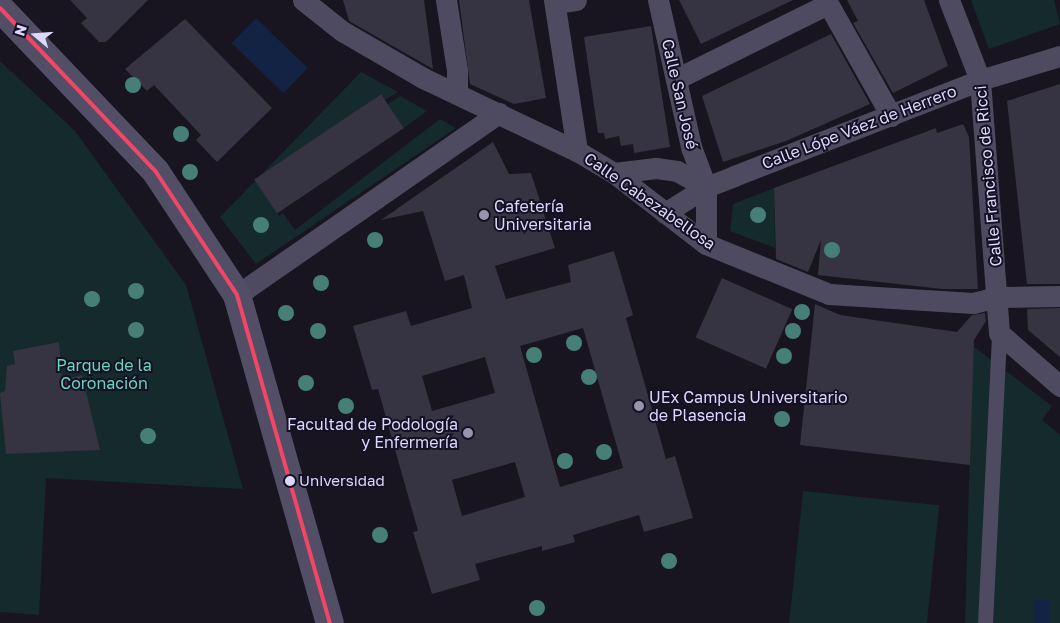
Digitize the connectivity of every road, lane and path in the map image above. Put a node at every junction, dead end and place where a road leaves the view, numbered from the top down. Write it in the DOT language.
graph roads {
  1 [pos="303,0"];
  2 [pos="446,0"];
  3 [pos="576,0"];
  4 [pos="658,0"];
  5 [pos="949,0"];
  6 [pos="554,2"];
  7 [pos="827,2"];
  8 [pos="0,8"];
  9 [pos="1060,56"];
  10 [pos="676,79"];
  11 [pos="980,80"];
  12 [pos="457,93"];
  13 [pos="499,113"];
  14 [pos="891,116"];
  15 [pos="577,151"];
  16 [pos="614,173"];
  17 [pos="704,186"];
  18 [pos="638,190"];
  19 [pos="665,214"];
  20 [pos="706,244"];
  21 [pos="237,295"];
  22 [pos="1060,296"];
  23 [pos="997,298"];
  24 [pos="999,333"];
  25 [pos="1060,386"];
  26 [pos="328,621"];
  27 [pos="985,623"];
  1 -- 12 [label="street, Calle Cabezabellosa"];
  2 -- 12 [label="street"];
  3 -- 6 [label="street"];
  4 -- 10 [label="street, Calle San José"];
  5 -- 11 [label="street, Calle Francisco de Ricci"];
  6 -- 15 [label="street"];
  7 -- 10 [label="street"];
  7 -- 14 [label="street"];
  8 -- 21 [label="main road"];
  9 -- 11 [label="street, Calle Lópe Váez de Herrero"];
  10 -- 17 [label="street, Calle San José"];
  11 -- 14 [label="street, Calle Lópe Váez de Herrero"];
  11 -- 23 [label="street, Calle Francisco de Ricci"];
  12 -- 13 [label="street, Calle Cabezabellosa"];
  13 -- 15 [label="street, Calle Cabezabellosa"];
  13 -- 21 [label="street"];
  14 -- 17 [label="street, Calle Lópe Váez de Herrero"];
  15 -- 16 [label="street, Calle Cabezabellosa"];
  16 -- 17 [label="street"];
  16 -- 18 [label="street, Calle Cabezabellosa"];
  17 -- 18 [label="street"];
  17 -- 19 [label="street, Calle Lópe Váez de Herrero"];
  17 -- 20 [label="street"];
  18 -- 19 [label="street, Calle Cabezabellosa"];
  19 -- 20 [label="street, Calle Cabezabellosa"];
  20 -- 23 [label="street, Calle Cabezabellosa"];
  21 -- 26 [label="main road"];
  22 -- 23 [label="street, Calle Cabezabellosa"];
  23 -- 24 [label="street, Calle Francisco de Ricci"];
  24 -- 25 [label="street"];
  24 -- 27 [label="street"];
}
